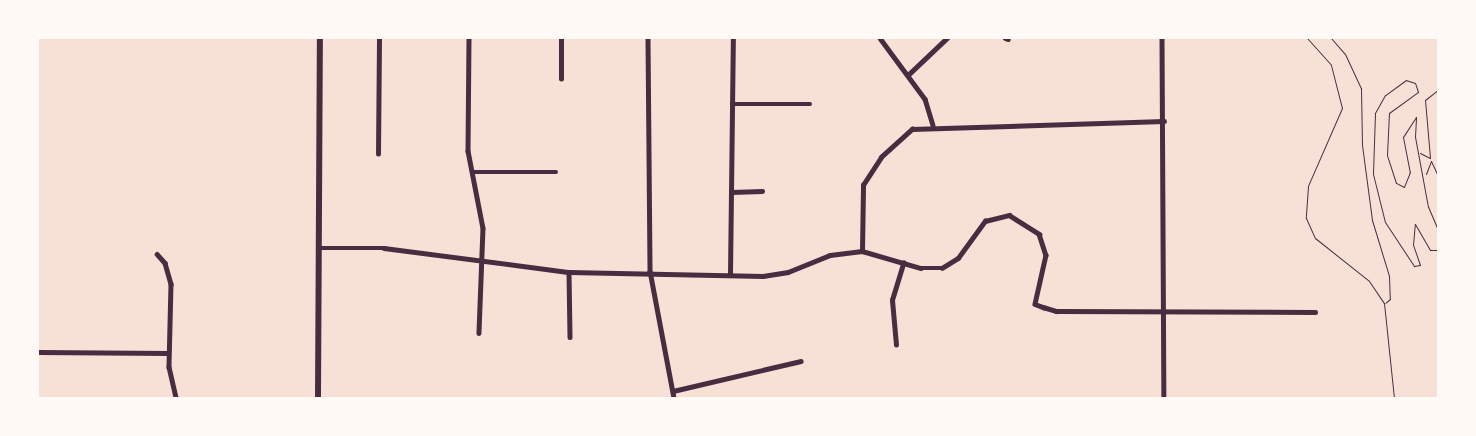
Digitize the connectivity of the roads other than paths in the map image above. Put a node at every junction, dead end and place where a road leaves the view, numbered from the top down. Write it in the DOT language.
graph roads {
  1 [pos="320,38"];
  2 [pos="379,38"];
  3 [pos="469,38"];
  4 [pos="561,38"];
  5 [pos="648,38"];
  6 [pos="733,38"];
  7 [pos="880,38"];
  8 [pos="947,38"];
  9 [pos="1162,38"];
  10 [pos="908,75"];
  11 [pos="561,79"];
  12 [pos="732,104"];
  13 [pos="810,104"];
  14 [pos="1164,121"];
  15 [pos="933,125"];
  16 [pos="378,154"];
  17 [pos="472,172"];
  18 [pos="556,172"];
  19 [pos="762,191"];
  20 [pos="731,192"];
  21 [pos="320,248"];
  22 [pos="862,251"];
  23 [pos="157,254"];
  24 [pos="479,262"];
  25 [pos="903,262"];
  26 [pos="650,271"];
  27 [pos="569,272"];
  28 [pos="730,274"];
  29 [pos="1165,311"];
  30 [pos="1315,312"];
  31 [pos="479,333"];
  32 [pos="570,337"];
  33 [pos="896,345"];
  34 [pos="38,352"];
  35 [pos="168,353"];
  36 [pos="801,361"];
  37 [pos="673,391"];
  38 [pos="176,398"];
  39 [pos="318,398"];
  40 [pos="674,398"];
  41 [pos="1164,398"];
  1 -- 21 [label="main road"];
  2 -- 16 [label="street"];
  3 -- 17 [label="street"];
  4 -- 11 [label="street"];
  5 -- 26 [label="street"];
  6 -- 12 [label="street"];
  7 -- 10 [label="street"];
  8 -- 10 [label="street"];
  9 -- 14 [label="street"];
  10 -- 15 [label="street"];
  12 -- 13 [label="street"];
  12 -- 20 [label="street"];
  14 -- 15 [label="street"];
  14 -- 29 [label="street"];
  15 -- 22 [label="street"];
  17 -- 18 [label="street"];
  17 -- 24 [label="street"];
  19 -- 20 [label="street"];
  20 -- 28 [label="street"];
  21 -- 24 [label="street"];
  21 -- 39 [label="main road"];
  22 -- 25 [label="street"];
  22 -- 28 [label="street"];
  23 -- 35 [label="street"];
  24 -- 27 [label="street"];
  24 -- 31 [label="street"];
  25 -- 29 [label="street"];
  25 -- 33 [label="street"];
  26 -- 27 [label="street"];
  26 -- 28 [label="street"];
  26 -- 37 [label="street"];
  27 -- 32 [label="street"];
  29 -- 30 [label="street"];
  29 -- 41 [label="street"];
  34 -- 35 [label="street"];
  35 -- 38 [label="street"];
  36 -- 37 [label="street"];
  37 -- 40 [label="street"];
}
